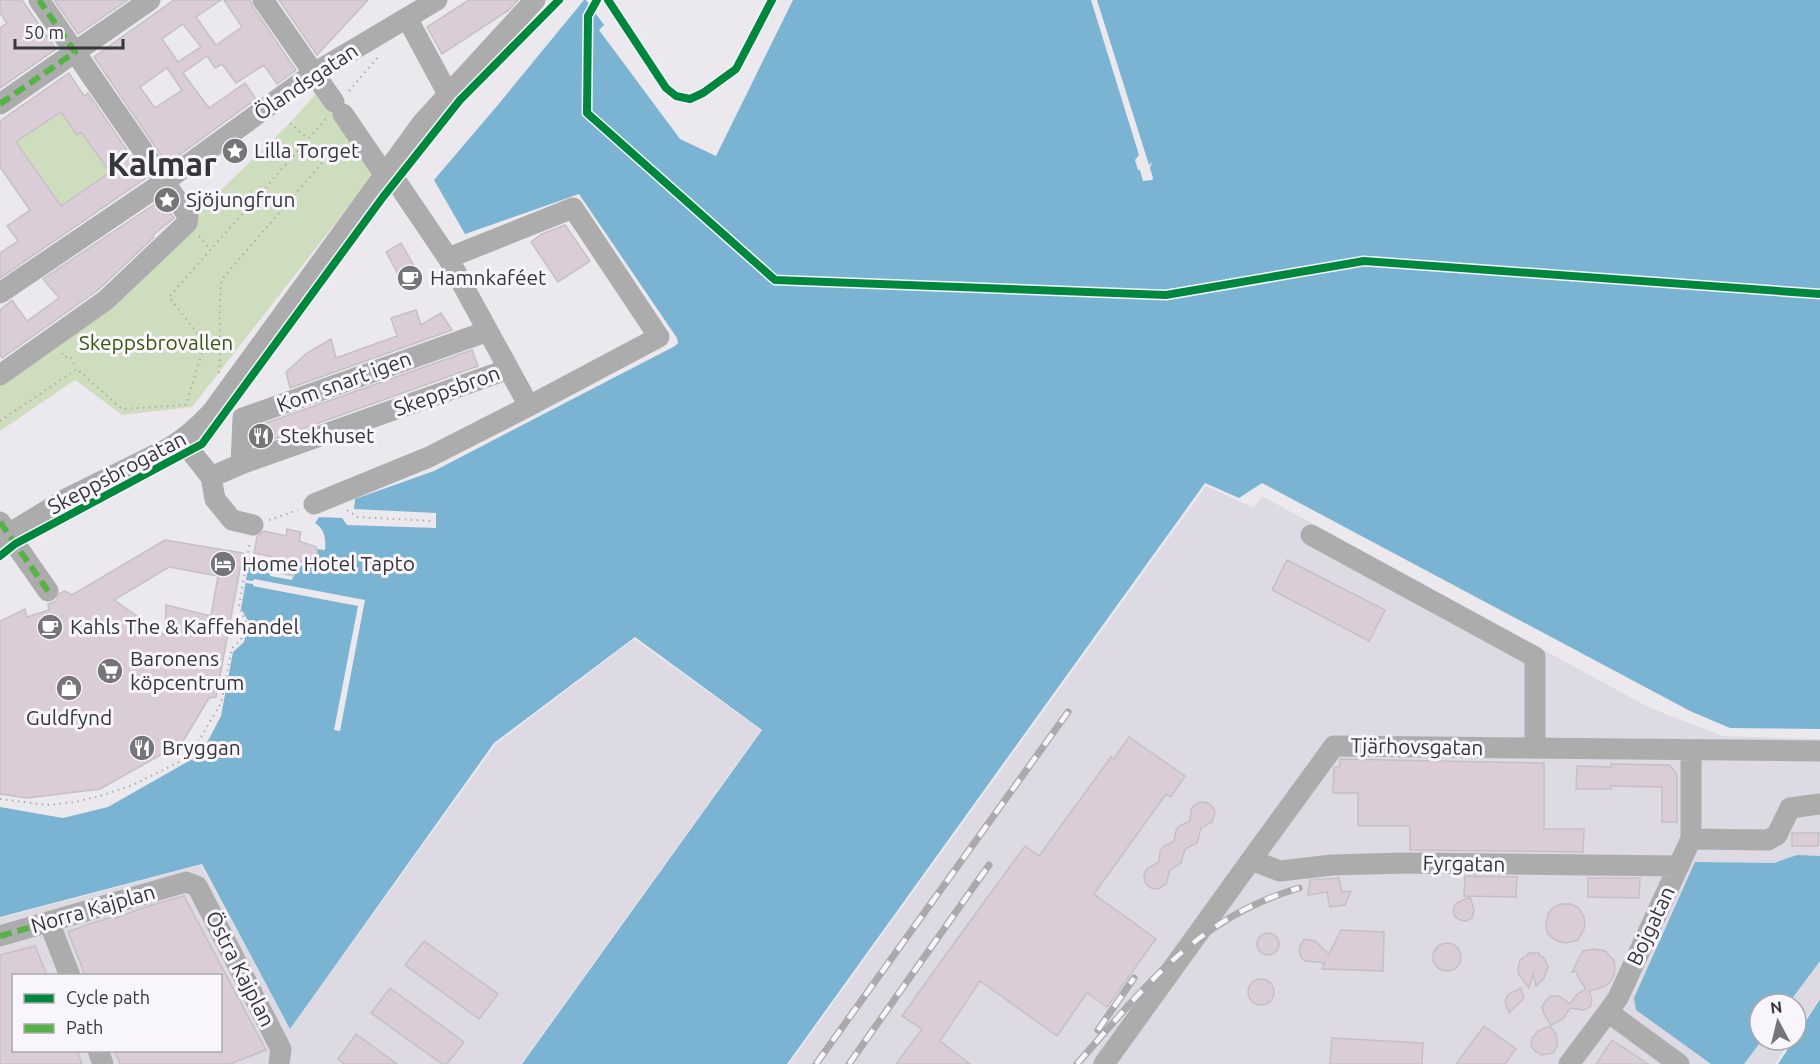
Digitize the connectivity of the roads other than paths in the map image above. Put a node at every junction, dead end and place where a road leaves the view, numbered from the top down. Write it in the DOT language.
graph roads {
  1 [pos="39,0"];
  2 [pos="150,0"];
  3 [pos="263,0"];
  4 [pos="437,0"];
  5 [pos="535,0"];
  6 [pos="407,18"];
  7 [pos="75,52"];
  8 [pos="314,73"];
  9 [pos="448,94"];
  10 [pos="0,104"];
  11 [pos="384,174"];
  12 [pos="164,182"];
  13 [pos="448,258"];
  14 [pos="0,293"];
  15 [pos="488,331"];
  16 [pos="509,369"];
  17 [pos="0,375"];
  18 [pos="529,406"];
  19 [pos="182,440"];
  20 [pos="241,464"];
  21 [pos="211,477"];
  22 [pos="314,504"];
  23 [pos="253,525"];
  24 [pos="3,531"];
  25 [pos="1311,535"];
  26 [pos="48,591"];
  27 [pos="1535,748"];
  28 [pos="1691,751"];
  29 [pos="1820,751"];
  30 [pos="1820,804"];
  31 [pos="1691,839"];
  32 [pos="1251,860"];
  33 [pos="1679,866"];
  34 [pos="186,882"];
  35 [pos="49,922"];
  36 [pos="0,936"];
  37 [pos="69,974"];
  38 [pos="1608,1012"];
  39 [pos="283,1063"];
  40 [pos="1104,1064"];
  41 [pos="1569,1064"];
  42 [pos="1679,1064"];
  1 -- 7 [label="street"];
  2 -- 7 [label="street"];
  3 -- 8 [label="street, Skeppsbron"];
  4 -- 6 [label="street, Ölandsgatan"];
  5 -- 9 [label="street, Skeppsbrogatan"];
  6 -- 8 [label="street, Ölandsgatan"];
  6 -- 9 [label="street"];
  7 -- 10 [label="street"];
  7 -- 12 [label="street"];
  8 -- 11 [label="street, Skeppsbron"];
  8 -- 12 [label="street, Ölandsgatan"];
  9 -- 11 [label="street, Skeppsbrogatan"];
  11 -- 13 [label="street, Skeppsbron"];
  11 -- 19 [label="street, Skeppsbrogatan"];
  12 -- 14 [label="street, Ölandsgatan"];
  12 -- 17 [label="street"];
  13 -- 15 [label="street, Skeppsbron"];
  13 -- 18 [label="street"];
  15 -- 16 [label="street, Skeppsbron"];
  15 -- 20 [label="street, Kom snart igen"];
  16 -- 18 [label="street"];
  16 -- 20 [label="street, Skeppsbron"];
  18 -- 22 [label="street"];
  19 -- 21 [label="street"];
  19 -- 24 [label="street, Skeppsbrogatan"];
  20 -- 21 [label="street, Skeppsbron"];
  21 -- 23 [label="street"];
  24 -- 26 [label="street"];
  25 -- 27 [label="street"];
  27 -- 28 [label="street, Tjärhovsgatan"];
  27 -- 32 [label="street, Tjärhovsgatan"];
  28 -- 29 [label="street, Tjärhovsgatan"];
  28 -- 31 [label="street, Bojgatan"];
  30 -- 31 [label="street"];
  31 -- 33 [label="street, Bojgatan"];
  32 -- 33 [label="street, Fyrgatan"];
  32 -- 40 [label="street, Tjärhovsgatan"];
  33 -- 38 [label="street, Bojgatan"];
  34 -- 35 [label="street, Norra Kajplan"];
  34 -- 39 [label="street, Östra Kajplan"];
  35 -- 36 [label="street, Norra Kajplan"];
  35 -- 37 [label="street"];
  38 -- 41 [label="street, Bojgatan"];
  38 -- 42 [label="street"];
}
